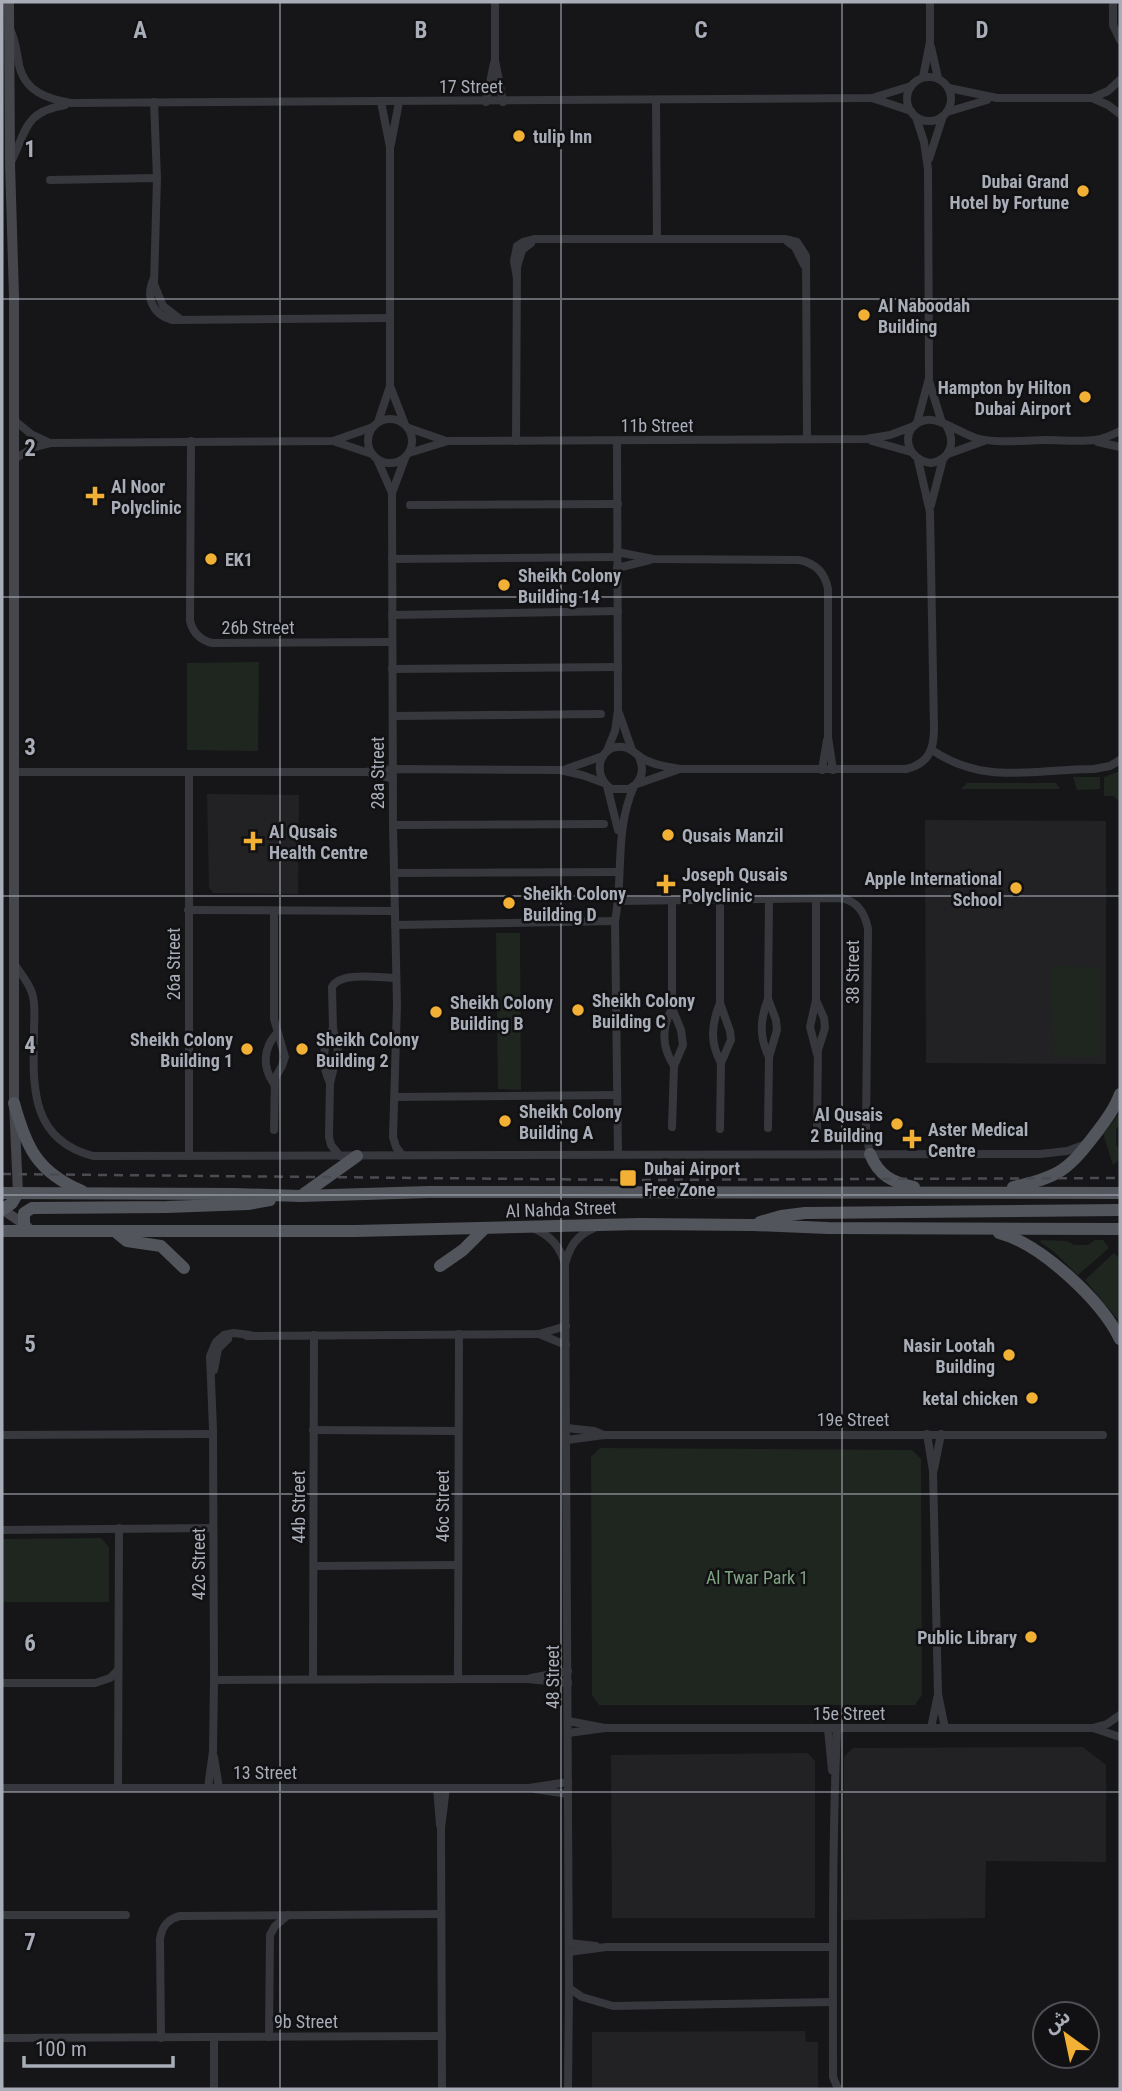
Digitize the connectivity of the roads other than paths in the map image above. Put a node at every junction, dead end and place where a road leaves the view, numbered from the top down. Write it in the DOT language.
graph roads {
  1 [pos="9,2"];
  2 [pos="495,2"];
  3 [pos="930,2"];
  4 [pos="1113,2"];
  5 [pos="9,29"];
  6 [pos="1120,40"];
  7 [pos="930,42"];
  8 [pos="495,60"];
  9 [pos="923,77"];
  10 [pos="938,78"];
  11 [pos="1120,80"];
  12 [pos="911,86"];
  13 [pos="949,88"];
  14 [pos="997,98"];
  15 [pos="1092,98"];
  16 [pos="872,99"];
  17 [pos="656,100"];
  18 [pos="154,102"];
  19 [pos="381,102"];
  20 [pos="400,102"];
  21 [pos="486,102"];
  22 [pos="503,102"];
  23 [pos="71,103"];
  24 [pos="913,114"];
  25 [pos="945,114"];
  26 [pos="1120,114"];
  27 [pos="390,147"];
  28 [pos="10,164"];
  29 [pos="928,169"];
  30 [pos="157,178"];
  31 [pos="50,180"];
  32 [pos="657,239"];
  33 [pos="390,318"];
  34 [pos="929,378"];
  35 [pos="390,386"];
  36 [pos="14,420"];
  37 [pos="376,424"];
  38 [pos="916,425"];
  39 [pos="945,425"];
  40 [pos="408,427"];
  41 [pos="1120,431"];
  42 [pos="807,439"];
  43 [pos="866,439"];
  44 [pos="617,440"];
  45 [pos="986,440"];
  46 [pos="1092,440"];
  47 [pos="191,441"];
  48 [pos="333,441"];
  49 [pos="448,441"];
  50 [pos="516,441"];
  51 [pos="51,443"];
  52 [pos="1120,447"];
  53 [pos="911,452"];
  54 [pos="375,456"];
  55 [pos="407,456"];
  56 [pos="945,457"];
  57 [pos="15,459"];
  58 [pos="918,460"];
  59 [pos="392,493"];
  60 [pos="618,504"];
  61 [pos="410,506"];
  62 [pos="930,512"];
  63 [pos="617,555"];
  64 [pos="392,559"];
  65 [pos="653,559"];
  66 [pos="617,568"];
  67 [pos="618,611"];
  68 [pos="392,615"];
  69 [pos="392,642"];
  70 [pos="618,667"];
  71 [pos="392,669"];
  72 [pos="618,710"];
  73 [pos="601,714"];
  74 [pos="393,716"];
  75 [pos="828,737"];
  76 [pos="632,750"];
  77 [pos="932,750"];
  78 [pos="605,753"];
  79 [pos="639,757"];
  80 [pos="1120,760"];
  81 [pos="2,766"];
  82 [pos="393,769"];
  83 [pos="680,769"];
  84 [pos="560,770"];
  85 [pos="822,770"];
  86 [pos="833,770"];
  87 [pos="14,772"];
  88 [pos="189,772"];
  89 [pos="364,772"];
  90 [pos="393,779"];
  91 [pos="606,785"];
  92 [pos="635,785"];
  93 [pos="604,824"];
  94 [pos="393,825"];
  95 [pos="620,837"];
  96 [pos="619,872"];
  97 [pos="394,873"];
  98 [pos="769,899"];
  99 [pos="816,899"];
  100 [pos="672,900"];
  101 [pos="720,900"];
  102 [pos="619,901"];
  103 [pos="188,910"];
  104 [pos="274,911"];
  105 [pos="394,911"];
  106 [pos="615,921"];
  107 [pos="395,925"];
  108 [pos="15,965"];
  109 [pos="396,978"];
  110 [pos="768,999"];
  111 [pos="816,1000"];
  112 [pos="720,1003"];
  113 [pos="672,1008"];
  114 [pos="333,1028"];
  115 [pos="277,1033"];
  116 [pos="817,1055"];
  117 [pos="769,1057"];
  118 [pos="721,1063"];
  119 [pos="674,1066"];
  120 [pos="330,1083"];
  121 [pos="274,1084"];
  122 [pos="1120,1094"];
  123 [pos="617,1095"];
  124 [pos="395,1097"];
  125 [pos="14,1103"];
  126 [pos="672,1127"];
  127 [pos="768,1128"];
  128 [pos="817,1128"];
  129 [pos="720,1129"];
  130 [pos="274,1130"];
  131 [pos="393,1137"];
  132 [pos="1089,1142"];
  133 [pos="618,1154"];
  134 [pos="870,1154"];
  135 [pos="382,1155"];
  136 [pos="402,1155"];
  137 [pos="189,1156"];
  138 [pos="340,1156"];
  139 [pos="357,1156"];
  140 [pos="939,1192"];
  141 [pos="991,1192"];
  142 [pos="1120,1192"];
  143 [pos="2,1193"];
  144 [pos="18,1193"];
  145 [pos="89,1193"];
  146 [pos="287,1196"];
  147 [pos="301,1196"];
  148 [pos="2,1210"];
  149 [pos="1120,1210"];
  150 [pos="754,1225"];
  151 [pos="599,1226"];
  152 [pos="531,1227"];
  153 [pos="30,1228"];
  154 [pos="484,1229"];
  155 [pos="985,1229"];
  156 [pos="1120,1229"];
  157 [pos="2,1231"];
  158 [pos="116,1232"];
  159 [pos="565,1265"];
  160 [pos="440,1266"];
  161 [pos="184,1268"];
  162 [pos="566,1326"];
  163 [pos="459,1334"];
  164 [pos="539,1334"];
  165 [pos="314,1335"];
  166 [pos="1120,1339"];
  167 [pos="566,1345"];
  168 [pos="567,1428"];
  169 [pos="313,1430"];
  170 [pos="458,1431"];
  171 [pos="213,1434"];
  172 [pos="927,1434"];
  173 [pos="940,1434"];
  174 [pos="2,1435"];
  175 [pos="604,1435"];
  176 [pos="1103,1435"];
  177 [pos="567,1440"];
  178 [pos="933,1471"];
  179 [pos="119,1528"];
  180 [pos="213,1528"];
  181 [pos="2,1530"];
  182 [pos="314,1566"];
  183 [pos="458,1566"];
  184 [pos="118,1670"];
  185 [pos="568,1671"];
  186 [pos="214,1679"];
  187 [pos="313,1679"];
  188 [pos="458,1679"];
  189 [pos="528,1679"];
  190 [pos="2,1683"];
  191 [pos="568,1683"];
  192 [pos="938,1694"];
  193 [pos="1120,1715"];
  194 [pos="568,1721"];
  195 [pos="605,1728"];
  196 [pos="931,1728"];
  197 [pos="945,1728"];
  198 [pos="1093,1728"];
  199 [pos="832,1729"];
  200 [pos="568,1732"];
  201 [pos="1120,1737"];
  202 [pos="213,1751"];
  203 [pos="568,1782"];
  204 [pos="2,1788"];
  205 [pos="118,1788"];
  206 [pos="208,1788"];
  207 [pos="219,1788"];
  208 [pos="441,1788"];
  209 [pos="529,1788"];
  210 [pos="568,1794"];
  211 [pos="2,1914"];
  212 [pos="441,1914"];
  213 [pos="126,1915"];
  214 [pos="288,1915"];
  215 [pos="569,1947"];
  216 [pos="831,1947"];
  217 [pos="569,1988"];
  218 [pos="833,2002"];
  219 [pos="442,2036"];
  220 [pos="214,2037"];
  221 [pos="269,2037"];
  222 [pos="2,2038"];
  223 [pos="161,2038"];
  224 [pos="214,2089"];
  225 [pos="442,2089"];
  226 [pos="568,2089"];
  227 [pos="838,2089"];
  1 -- 5 [label="main road"];
  2 -- 8 [label="street"];
  3 -- 7 [label="street"];
  4 -- 6 [label="street"];
  5 -- 23 [label="street, 17 Street"];
  5 -- 28 [label="main road"];
  7 -- 9 [label="street"];
  7 -- 10 [label="street"];
  8 -- 21 [label="street"];
  8 -- 22 [label="street"];
  9 -- 10 [label="street"];
  9 -- 12 [label="street"];
  10 -- 13 [label="street"];
  11 -- 15 [label="street"];
  12 -- 16 [label="street, 17 Street"];
  12 -- 24 [label="street"];
  13 -- 14 [label="street"];
  13 -- 25 [label="street"];
  14 -- 15 [label="street"];
  14 -- 25 [label="street"];
  15 -- 26 [label="street"];
  16 -- 17 [label="street, 17 Street"];
  16 -- 24 [label="street, 17 Street"];
  17 -- 22 [label="street, 17 Street"];
  17 -- 32 [label="street"];
  18 -- 19 [label="street, 17 Street"];
  18 -- 23 [label="street, 17 Street"];
  18 -- 30 [label="street"];
  19 -- 20 [label="street, 17 Street"];
  19 -- 27 [label="street"];
  20 -- 21 [label="street, 17 Street"];
  20 -- 27 [label="street"];
  21 -- 22 [label="street, 17 Street"];
  23 -- 28 [label="street, 17 Street"];
  24 -- 25 [label="street"];
  24 -- 29 [label="street"];
  25 -- 29 [label="street"];
  27 -- 33 [label="street"];
  28 -- 36 [label="main road"];
  29 -- 34 [label="street"];
  30 -- 31 [label="street"];
  30 -- 33 [label="street"];
  32 -- 42 [label="street"];
  32 -- 50 [label="street"];
  33 -- 35 [label="street"];
  34 -- 38 [label="street"];
  34 -- 39 [label="street"];
  35 -- 37 [label="street"];
  35 -- 40 [label="street"];
  36 -- 51 [label="street"];
  36 -- 57 [label="main road"];
  37 -- 40 [label="street"];
  37 -- 48 [label="street"];
  37 -- 54 [label="street"];
  38 -- 39 [label="street"];
  38 -- 43 [label="street, 11b Street"];
  38 -- 53 [label="street"];
  39 -- 45 [label="street"];
  39 -- 56 [label="street"];
  40 -- 49 [label="street, 11b Street"];
  40 -- 55 [label="street"];
  41 -- 46 [label="street"];
  42 -- 43 [label="street, 11b Street"];
  42 -- 44 [label="street, 11b Street"];
  43 -- 53 [label="street, 11b Street"];
  44 -- 50 [label="street, 11b Street"];
  44 -- 60 [label="street"];
  45 -- 46 [label="street"];
  45 -- 56 [label="street"];
  46 -- 52 [label="street"];
  47 -- 48 [label="street"];
  47 -- 51 [label="street"];
  47 -- 69 [label="street, 26b Street"];
  48 -- 54 [label="street"];
  49 -- 50 [label="street, 11b Street"];
  49 -- 55 [label="street, 11b Street"];
  51 -- 57 [label="street"];
  53 -- 58 [label="street"];
  54 -- 55 [label="street"];
  54 -- 59 [label="street, 28a Street"];
  55 -- 59 [label="street, 28a Street"];
  56 -- 58 [label="street"];
  56 -- 62 [label="street"];
  57 -- 87 [label="main road"];
  58 -- 62 [label="street"];
  59 -- 64 [label="street, 28a Street"];
  60 -- 61 [label="street"];
  60 -- 63 [label="street"];
  62 -- 77 [label="street"];
  63 -- 64 [label="street"];
  63 -- 65 [label="street"];
  63 -- 66 [label="street"];
  64 -- 68 [label="street, 28a Street"];
  65 -- 66 [label="street"];
  65 -- 75 [label="street"];
  66 -- 67 [label="street"];
  67 -- 68 [label="street"];
  67 -- 70 [label="street"];
  68 -- 69 [label="street, 28a Street"];
  69 -- 71 [label="street, 28a Street"];
  70 -- 71 [label="street"];
  70 -- 72 [label="street"];
  71 -- 74 [label="street, 28a Street"];
  72 -- 76 [label="street"];
  72 -- 78 [label="street"];
  73 -- 74 [label="street"];
  74 -- 82 [label="street, 28a Street"];
  75 -- 85 [label="street"];
  75 -- 86 [label="street"];
  76 -- 78 [label="street"];
  76 -- 79 [label="street"];
  77 -- 80 [label="street"];
  77 -- 86 [label="street"];
  78 -- 84 [label="street"];
  78 -- 91 [label="street"];
  79 -- 83 [label="street"];
  79 -- 92 [label="street"];
  81 -- 87 [label="main road"];
  82 -- 84 [label="street"];
  82 -- 89 [label="street"];
  82 -- 90 [label="street, 28a Street"];
  83 -- 85 [label="street"];
  83 -- 92 [label="street"];
  84 -- 91 [label="street"];
  85 -- 86 [label="street"];
  87 -- 88 [label="street"];
  87 -- 108 [label="main road"];
  88 -- 89 [label="street"];
  88 -- 103 [label="street, 26a Street"];
  89 -- 90 [label="street"];
  90 -- 94 [label="street, 28a Street"];
  91 -- 92 [label="street"];
  91 -- 95 [label="street"];
  92 -- 95 [label="street"];
  93 -- 94 [label="street"];
  94 -- 97 [label="street, 28a Street"];
  95 -- 96 [label="street"];
  96 -- 97 [label="street"];
  96 -- 102 [label="street"];
  97 -- 105 [label="street, 28a Street"];
  98 -- 99 [label="street, 38 Street"];
  98 -- 101 [label="street, 38 Street"];
  98 -- 110 [label="street"];
  99 -- 111 [label="street"];
  99 -- 134 [label="street, 38 Street"];
  100 -- 101 [label="street, 38 Street"];
  100 -- 102 [label="street, 38 Street"];
  100 -- 113 [label="street"];
  101 -- 112 [label="street"];
  102 -- 106 [label="street"];
  103 -- 104 [label="street"];
  103 -- 137 [label="street, 26a Street"];
  104 -- 105 [label="street"];
  104 -- 115 [label="street"];
  105 -- 107 [label="street, 28a Street"];
  106 -- 107 [label="street"];
  106 -- 123 [label="street"];
  107 -- 109 [label="street, 28a Street"];
  108 -- 125 [label="main road"];
  108 -- 137 [label="street"];
  109 -- 114 [label="street"];
  109 -- 124 [label="street, 28a Street"];
  110 -- 117 [label="street"];
  110 -- 117 [label="street"];
  111 -- 116 [label="street"];
  111 -- 116 [label="street"];
  112 -- 118 [label="street"];
  112 -- 118 [label="street"];
  113 -- 119 [label="street"];
  113 -- 119 [label="street"];
  114 -- 120 [label="street"];
  114 -- 120 [label="street"];
  115 -- 121 [label="street"];
  115 -- 121 [label="street"];
  116 -- 128 [label="street"];
  117 -- 127 [label="street"];
  118 -- 129 [label="street"];
  119 -- 126 [label="street"];
  120 -- 138 [label="street"];
  121 -- 130 [label="street"];
  122 -- 132 [label="main road"];
  123 -- 124 [label="street"];
  123 -- 133 [label="street"];
  124 -- 131 [label="street, 28a Street"];
  125 -- 144 [label="main road"];
  125 -- 145 [label="main road"];
  131 -- 135 [label="street, 28a Street"];
  131 -- 136 [label="street, 28a Street"];
  132 -- 134 [label="street"];
  132 -- 141 [label="main road"];
  133 -- 134 [label="street"];
  133 -- 136 [label="street"];
  134 -- 140 [label="main road"];
  135 -- 136 [label="street"];
  135 -- 139 [label="street"];
  137 -- 138 [label="street"];
  138 -- 139 [label="street"];
  139 -- 147 [label="main road"];
  140 -- 141 [label="main road, Al Nahda Street"];
  140 -- 147 [label="main road, Al Nahda Street"];
  141 -- 142 [label="main road, Al Nahda Street"];
  143 -- 144 [label="main road, Al Nahda Street"];
  144 -- 145 [label="main road, Al Nahda Street"];
  144 -- 148 [label="main road"];
  145 -- 146 [label="main road, Al Nahda Street"];
  146 -- 147 [label="main road, Al Nahda Street"];
  146 -- 153 [label="main road"];
  148 -- 153 [label="main road"];
  149 -- 150 [label="main road"];
  150 -- 151 [label="main road, Al Nahda Street"];
  150 -- 155 [label="main road, Al Nahda Street"];
  151 -- 152 [label="main road, Al Nahda Street"];
  151 -- 159 [label="street, 48 Street"];
  152 -- 154 [label="main road, Al Nahda Street"];
  152 -- 159 [label="street, 48 Street"];
  153 -- 157 [label="main road, Al Nahda Street"];
  153 -- 158 [label="main road, Al Nahda Street"];
  154 -- 158 [label="main road, Al Nahda Street"];
  154 -- 160 [label="main road"];
  155 -- 156 [label="main road, Al Nahda Street"];
  155 -- 166 [label="main road"];
  158 -- 161 [label="main road"];
  159 -- 162 [label="street, 48 Street"];
  162 -- 164 [label="street"];
  162 -- 167 [label="street, 48 Street"];
  163 -- 164 [label="street"];
  163 -- 165 [label="street"];
  163 -- 170 [label="street, 46c Street"];
  164 -- 167 [label="street"];
  165 -- 169 [label="street, 44b Street"];
  165 -- 171 [label="street, 42c Street"];
  167 -- 168 [label="street, 48 Street"];
  168 -- 175 [label="street, 19e Street"];
  168 -- 177 [label="street, 48 Street"];
  169 -- 170 [label="street"];
  169 -- 182 [label="street, 44b Street"];
  170 -- 183 [label="street, 46c Street"];
  171 -- 174 [label="street"];
  171 -- 180 [label="street, 42c Street"];
  172 -- 173 [label="street, 19e Street"];
  172 -- 175 [label="street, 19e Street"];
  172 -- 178 [label="street"];
  173 -- 176 [label="street, 19e Street"];
  173 -- 178 [label="street"];
  175 -- 177 [label="street, 19e Street"];
  177 -- 185 [label="street, 48 Street"];
  178 -- 192 [label="street"];
  179 -- 180 [label="street"];
  179 -- 181 [label="street"];
  179 -- 184 [label="street"];
  180 -- 186 [label="street, 42c Street"];
  182 -- 183 [label="street"];
  182 -- 187 [label="street, 44b Street"];
  183 -- 188 [label="street, 46c Street"];
  184 -- 190 [label="street"];
  184 -- 205 [label="street"];
  185 -- 189 [label="street"];
  185 -- 191 [label="street, 48 Street"];
  186 -- 187 [label="street"];
  186 -- 202 [label="street, 42c Street"];
  187 -- 188 [label="street"];
  188 -- 189 [label="street"];
  189 -- 191 [label="street"];
  191 -- 194 [label="street, 48 Street"];
  192 -- 196 [label="street"];
  192 -- 197 [label="street"];
  193 -- 198 [label="street, 15e Street"];
  194 -- 195 [label="street, 15e Street"];
  194 -- 200 [label="street, 48 Street"];
  195 -- 199 [label="street, 15e Street"];
  195 -- 200 [label="street, 15e Street"];
  196 -- 197 [label="street, 15e Street"];
  196 -- 199 [label="street, 15e Street"];
  197 -- 198 [label="street, 15e Street"];
  198 -- 201 [label="street, 15e Street"];
  199 -- 216 [label="street"];
  200 -- 203 [label="street, 48 Street"];
  202 -- 206 [label="street, 42c Street"];
  202 -- 207 [label="street, 42c Street"];
  203 -- 209 [label="street, 13 Street"];
  203 -- 210 [label="street, 48 Street"];
  204 -- 205 [label="street, 13 Street"];
  205 -- 206 [label="street, 13 Street"];
  206 -- 207 [label="street, 13 Street"];
  207 -- 208 [label="street, 13 Street"];
  208 -- 209 [label="street, 13 Street"];
  208 -- 212 [label="street"];
  209 -- 210 [label="street, 13 Street"];
  210 -- 215 [label="street, 48 Street"];
  211 -- 213 [label="street"];
  212 -- 214 [label="street"];
  212 -- 219 [label="street"];
  214 -- 221 [label="street"];
  214 -- 223 [label="street"];
  215 -- 216 [label="street"];
  215 -- 217 [label="street, 48 Street"];
  216 -- 218 [label="street"];
  217 -- 218 [label="street"];
  217 -- 226 [label="street, 48 Street"];
  218 -- 227 [label="street"];
  219 -- 221 [label="street, 9b Street"];
  219 -- 225 [label="street"];
  220 -- 221 [label="street, 9b Street"];
  220 -- 223 [label="street, 9b Street"];
  220 -- 224 [label="street"];
  222 -- 223 [label="street, 9b Street"];
}
